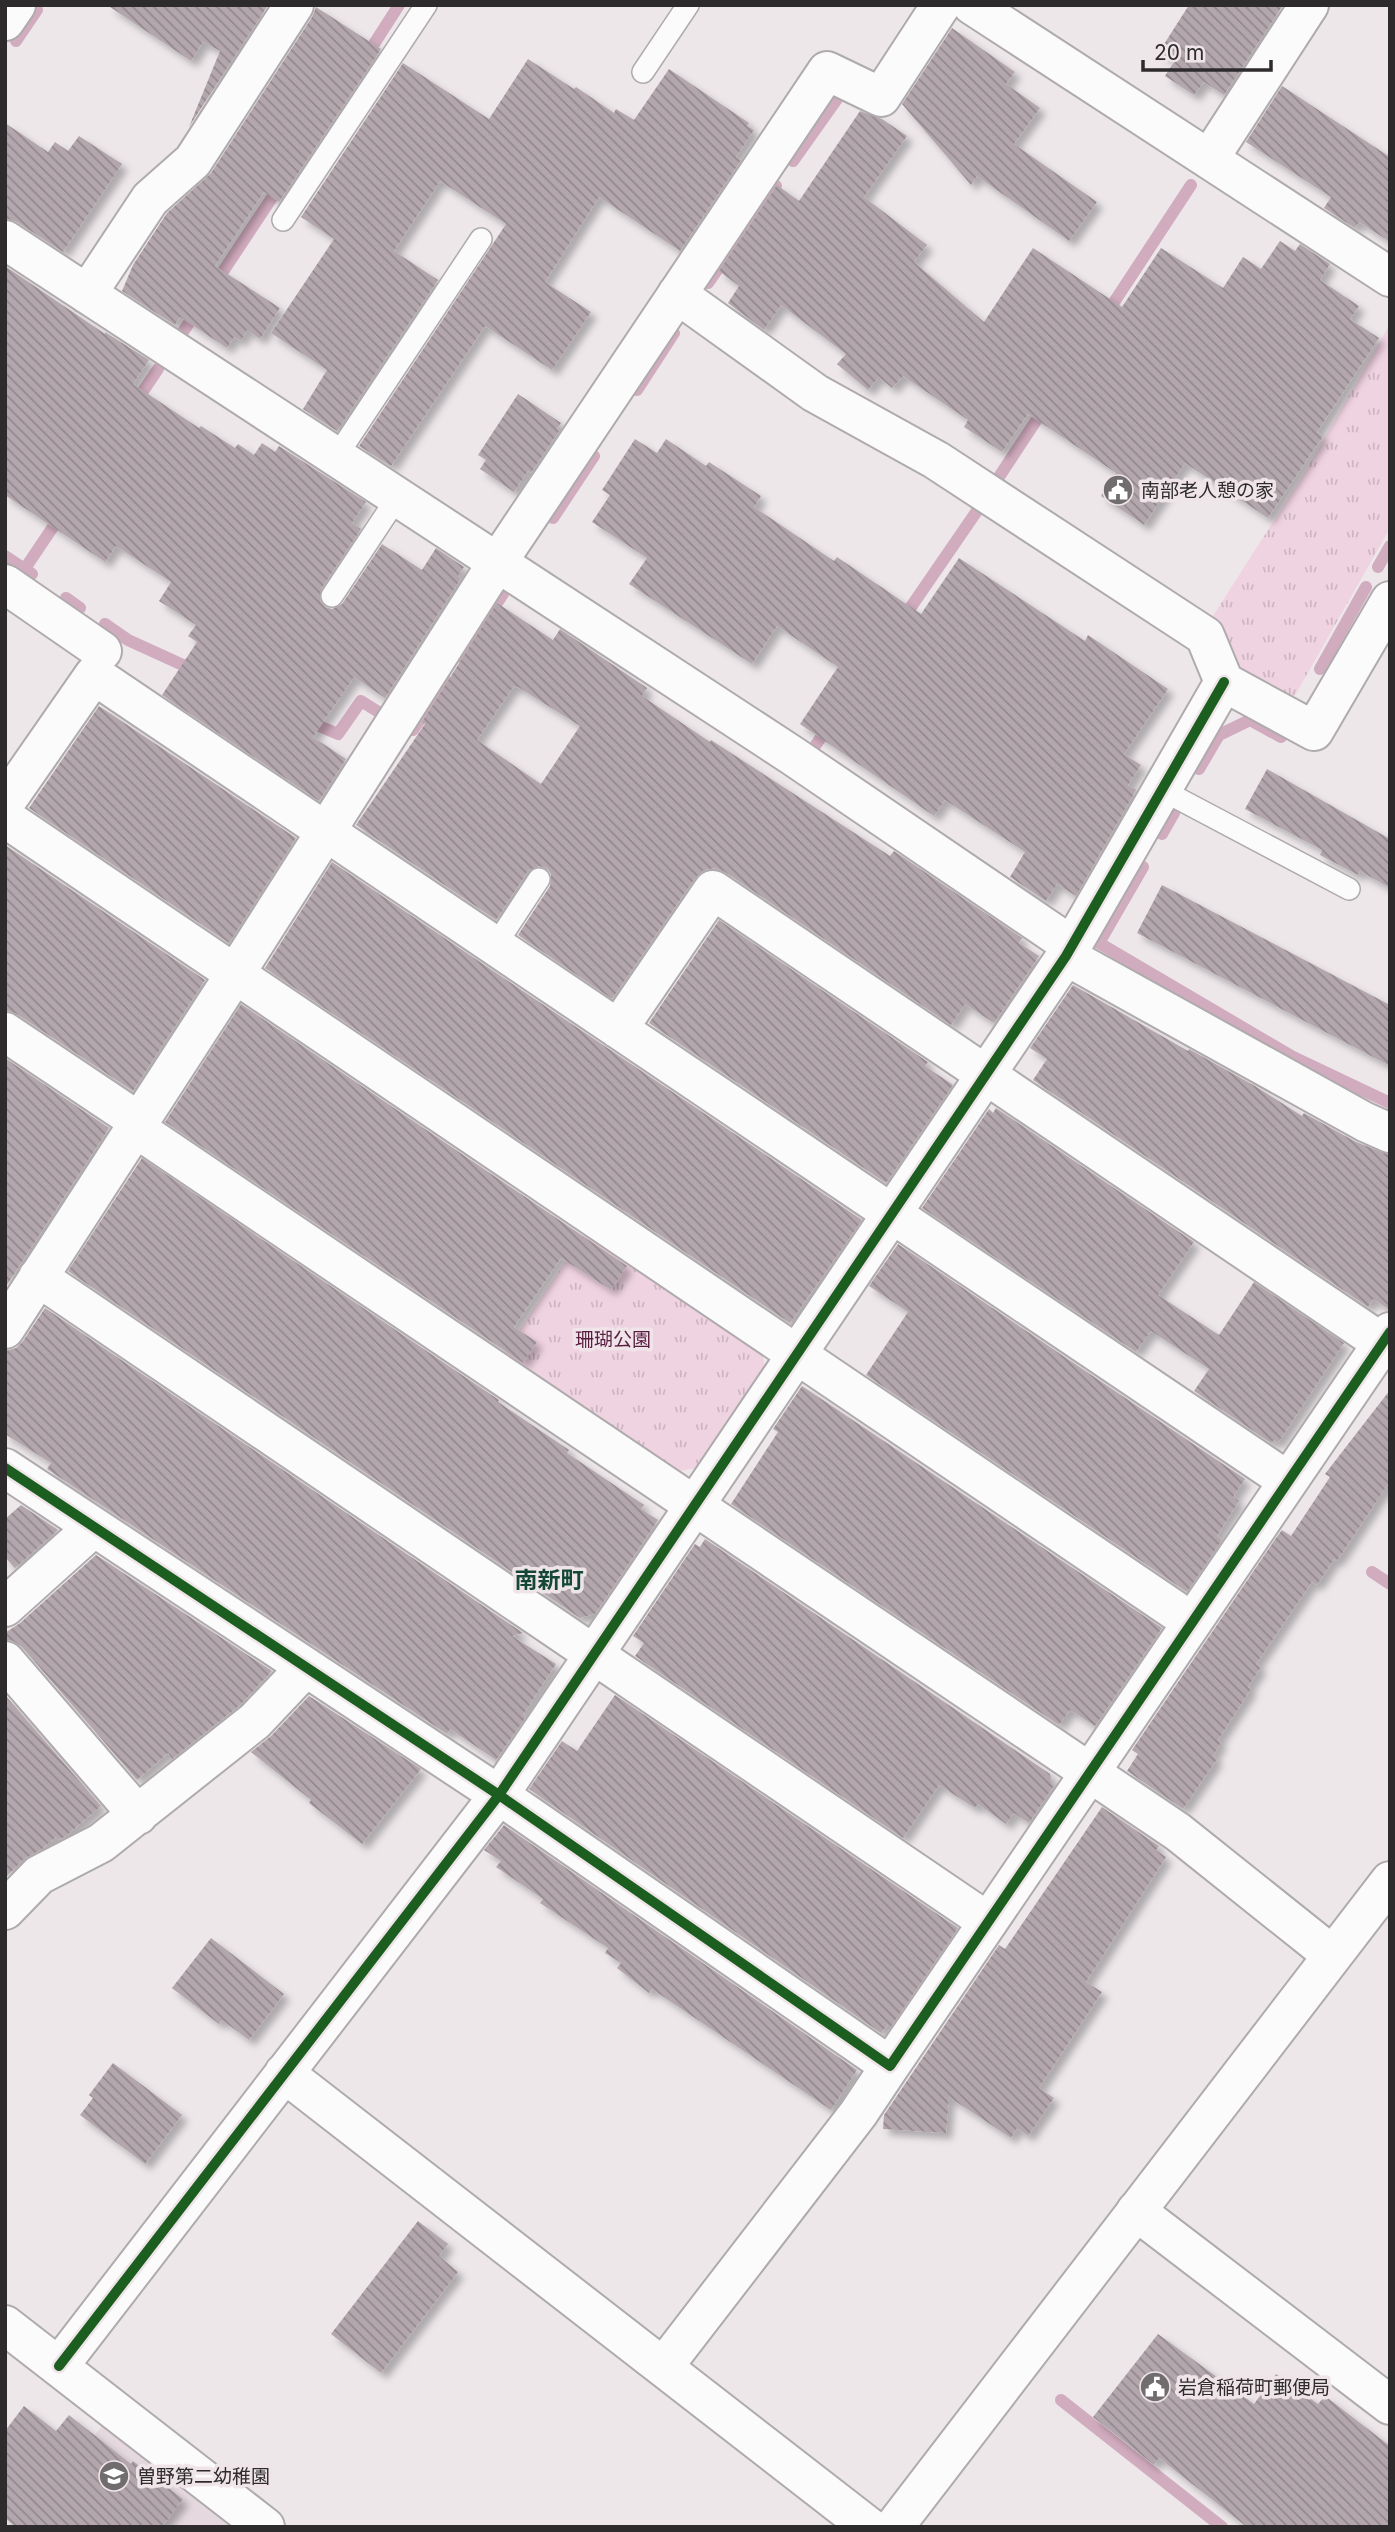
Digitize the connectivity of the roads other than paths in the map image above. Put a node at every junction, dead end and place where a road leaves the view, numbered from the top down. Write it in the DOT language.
graph roads {
  1 [pos="16,5"];
  2 [pos="294,5"];
  3 [pos="426,5"];
  4 [pos="688,5"];
  5 [pos="941,5"];
  6 [pos="972,5"];
  7 [pos="1309,5"];
  8 [pos="5,22"];
  9 [pos="643,72"];
  10 [pos="1209,159"];
  11 [pos="283,220"];
  12 [pos="481,239"];
  13 [pos="5,240"];
  14 [pos="1390,277"];
  15 [pos="87,294"];
  16 [pos="677,294"];
  17 [pos="337,457"];
  18 [pos="397,498"];
  19 [pos="497,563"];
  20 [pos="5,584"];
  21 [pos="332,596"];
  22 [pos="1390,601"];
  23 [pos="102,651"];
  24 [pos="1224,682"];
  25 [pos="1162,790"];
  26 [pos="5,803"];
  27 [pos="5,818"];
  28 [pos="326,832"];
  29 [pos="539,879"];
  30 [pos="1349,889"];
  31 [pos="495,946"];
  32 [pos="1069,951"];
  33 [pos="235,974"];
  34 [pos="618,1029"];
  35 [pos="5,1032"];
  36 [pos="986,1074"];
  37 [pos="136,1124"];
  38 [pos="1390,1133"];
  39 [pos="892,1214"];
  40 [pos="38,1277"];
  41 [pos="5,1329"];
  42 [pos="1386,1337"];
  43 [pos="796,1355"];
  44 [pos="5,1468"];
  45 [pos="1288,1481"];
  46 [pos="695,1505"];
  47 [pos="94,1527"];
  48 [pos="5,1607"];
  49 [pos="1192,1622"];
  50 [pos="593,1654"];
  51 [pos="5,1661"];
  52 [pos="306,1667"];
  53 [pos="1090,1772"];
  54 [pos="499,1795"];
  55 [pos="138,1815"];
  56 [pos="1390,1881"];
  57 [pos="5,1910"];
  58 [pos="988,1922"];
  59 [pos="1332,1955"];
  60 [pos="890,2066"];
  61 [pos="284,2073"];
  62 [pos="1136,2211"];
  63 [pos="5,2325"];
  64 [pos="58,2365"];
  65 [pos="664,2366"];
  66 [pos="1390,2405"];
  67 [pos="265,2527"];
  68 [pos="869,2527"];
  69 [pos="894,2527"];
  1 -- 8 [label="street"];
  2 -- 15 [label="street"];
  3 -- 11 [label="lane"];
  4 -- 9 [label="lane"];
  5 -- 16 [label="street"];
  6 -- 10 [label="street"];
  7 -- 10 [label="street"];
  10 -- 14 [label="street"];
  12 -- 17 [label="lane"];
  13 -- 15 [label="street"];
  15 -- 17 [label="street"];
  16 -- 19 [label="street"];
  16 -- 24 [label="street"];
  17 -- 18 [label="street"];
  18 -- 19 [label="street"];
  18 -- 21 [label="lane"];
  19 -- 28 [label="street"];
  19 -- 32 [label="street"];
  20 -- 23 [label="street"];
  22 -- 24 [label="street"];
  24 -- 25 [label="street"];
  25 -- 30 [label="lane"];
  25 -- 32 [label="street"];
  26 -- 28 [label="street"];
  27 -- 33 [label="street"];
  28 -- 31 [label="street"];
  28 -- 33 [label="street"];
  29 -- 31 [label="lane"];
  31 -- 34 [label="street"];
  32 -- 36 [label="street"];
  32 -- 38 [label="street"];
  33 -- 37 [label="street"];
  33 -- 43 [label="street"];
  34 -- 36 [label="street"];
  34 -- 39 [label="street"];
  35 -- 37 [label="street"];
  36 -- 39 [label="street"];
  36 -- 42 [label="street"];
  37 -- 40 [label="street"];
  37 -- 46 [label="street"];
  39 -- 43 [label="street"];
  39 -- 45 [label="street"];
  40 -- 41 [label="street"];
  40 -- 50 [label="street"];
  42 -- 45 [label="street"];
  43 -- 46 [label="street"];
  43 -- 49 [label="street"];
  44 -- 47 [label="street"];
  45 -- 49 [label="street"];
  46 -- 50 [label="street"];
  46 -- 53 [label="street"];
  47 -- 48 [label="street"];
  47 -- 52 [label="street"];
  49 -- 53 [label="street"];
  50 -- 54 [label="street"];
  50 -- 58 [label="street"];
  51 -- 55 [label="street"];
  52 -- 54 [label="street"];
  52 -- 55 [label="street"];
  53 -- 58 [label="street"];
  53 -- 59 [label="street"];
  54 -- 60 [label="street"];
  54 -- 61 [label="street"];
  55 -- 57 [label="street"];
  56 -- 59 [label="street"];
  58 -- 60 [label="street"];
  59 -- 62 [label="street"];
  60 -- 65 [label="street"];
  61 -- 64 [label="street"];
  61 -- 65 [label="street"];
  62 -- 66 [label="street"];
  62 -- 69 [label="street"];
  63 -- 64 [label="street"];
  64 -- 67 [label="street"];
  65 -- 68 [label="street"];
}
